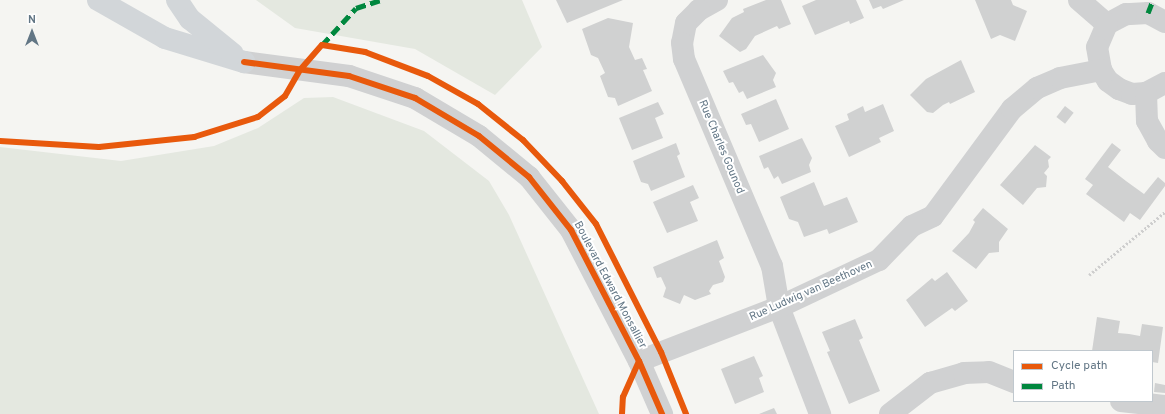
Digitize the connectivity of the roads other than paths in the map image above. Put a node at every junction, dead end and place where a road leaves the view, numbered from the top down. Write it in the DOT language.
graph roads {
  1 [pos="98,0"];
  2 [pos="177,0"];
  3 [pos="717,0"];
  4 [pos="1079,0"];
  5 [pos="1165,22"];
  6 [pos="1107,24"];
  7 [pos="244,62"];
  8 [pos="1101,70"];
  9 [pos="1156,88"];
  10 [pos="1165,148"];
  11 [pos="779,307"];
  12 [pos="639,361"];
  13 [pos="1013,382"];
  14 [pos="1130,402"];
  15 [pos="1165,406"];
  16 [pos="662,414"];
  17 [pos="820,414"];
  18 [pos="890,414"];
  1 -- 7 [label="main road"];
  2 -- 7 [label="main road"];
  3 -- 11 [label="street, Rue Charles Gounod"];
  4 -- 6 [label="street"];
  5 -- 6 [label="street"];
  6 -- 8 [label="street"];
  7 -- 12 [label="street, Boulevard Edward Monsallier"];
  8 -- 9 [label="street"];
  8 -- 11 [label="street, Rue Ludwig van Beethoven"];
  9 -- 10 [label="street"];
  11 -- 12 [label="street, Rue Ludwig van Beethoven"];
  11 -- 17 [label="street"];
  12 -- 16 [label="street, Boulevard Edward Monsallier"];
  13 -- 18 [label="street"];
  14 -- 15 [label="street"];
}
